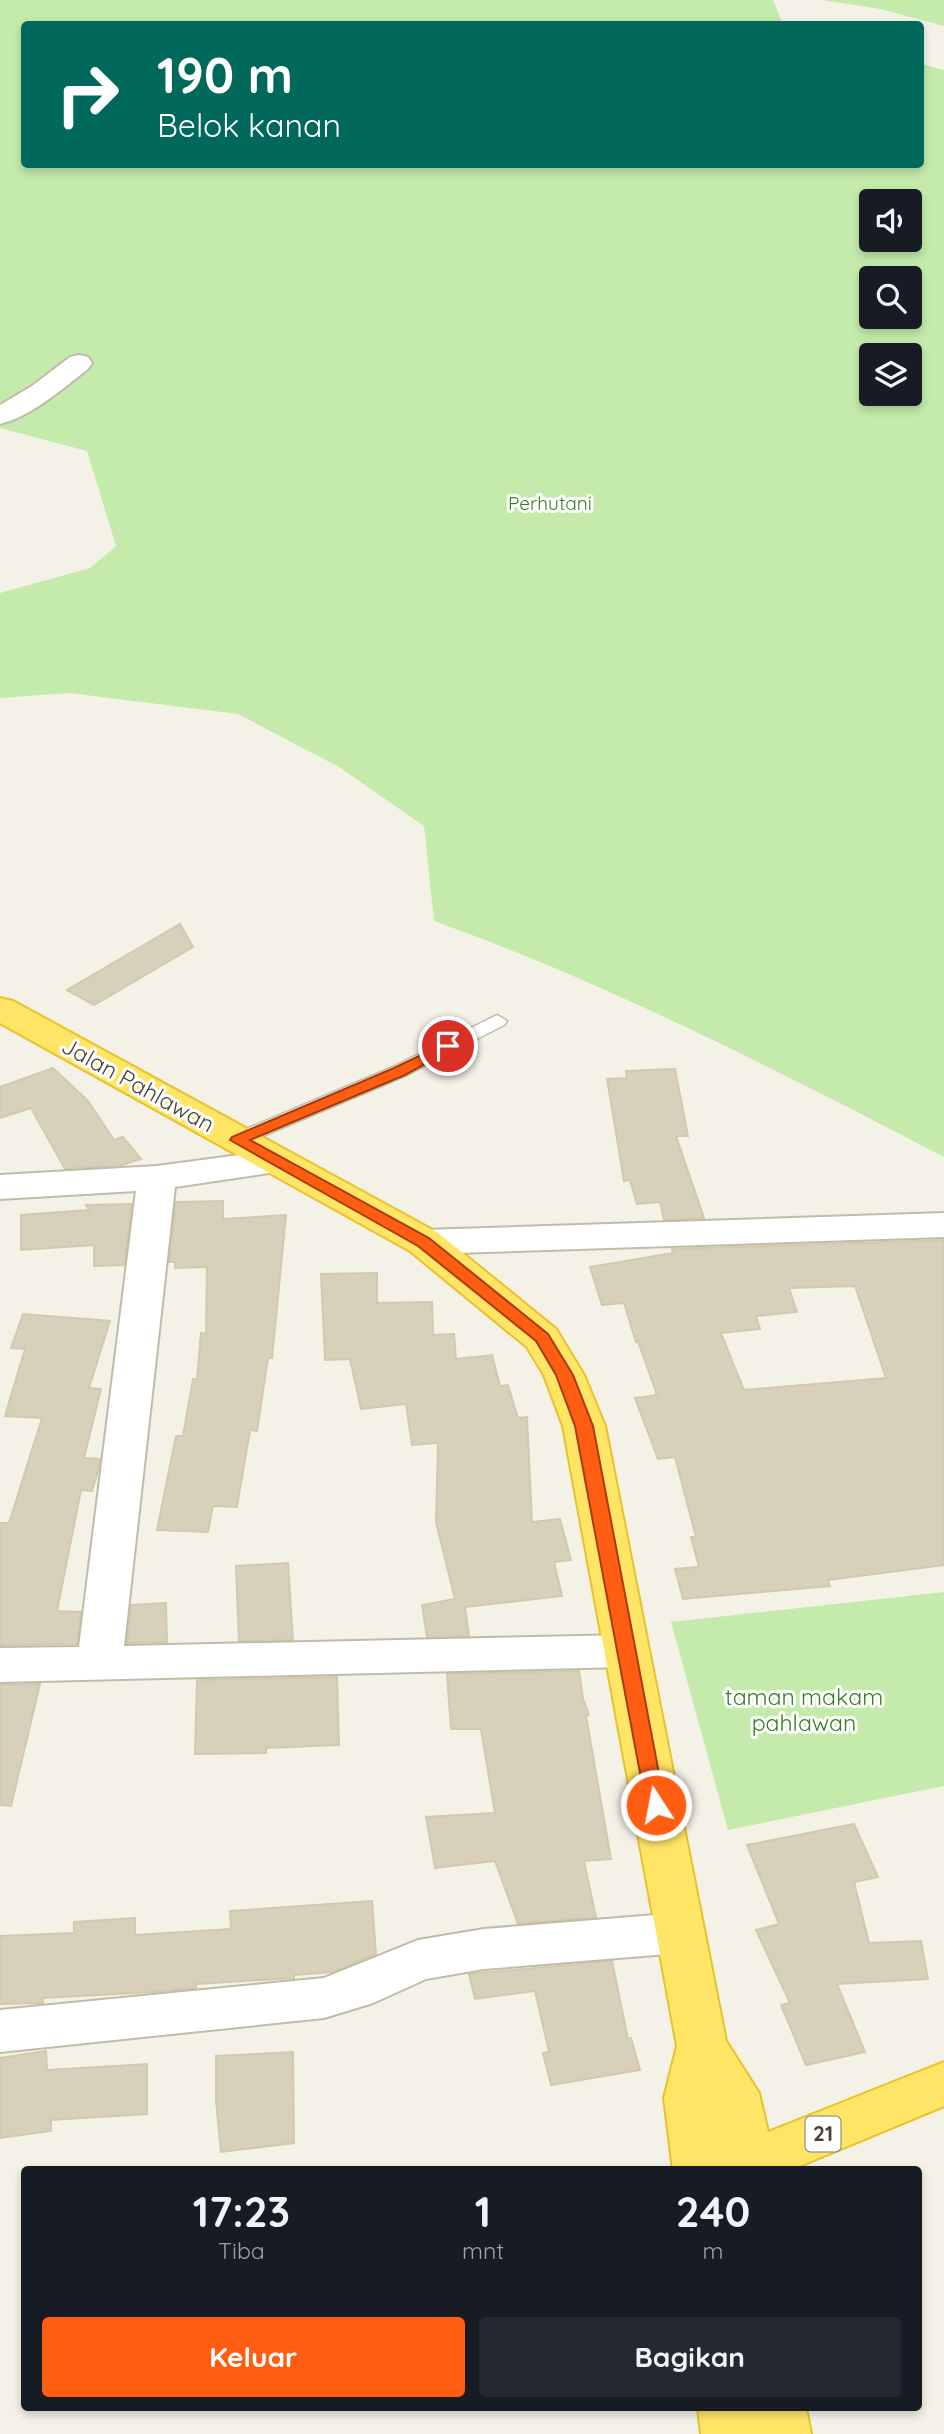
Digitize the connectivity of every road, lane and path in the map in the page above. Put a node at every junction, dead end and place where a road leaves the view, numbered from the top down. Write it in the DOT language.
graph roads {
  1 [pos="79,363"];
  2 [pos="0,416"];
  3 [pos="0,1009"];
  4 [pos="497,1021"];
  5 [pos="237,1140"];
  6 [pos="277,1161"];
  7 [pos="157,1178"];
  8 [pos="0,1187"];
  9 [pos="944,1225"];
  10 [pos="424,1242"];
  11 [pos="626,1651"];
  12 [pos="99,1664"];
  13 [pos="0,1665"];
  14 [pos="680,1933"];
  15 [pos="0,2031"];
  16 [pos="702,2046"];
  17 [pos="944,2083"];
  18 [pos="698,2166"];
  19 [pos="750,2166"];
  20 [pos="752,2166"];
  21 [pos="767,2416"];
  22 [pos="729,2434"];
  1 -- 2 [label="street"];
  3 -- 5 [label="highway, Jalan Pahlawan / 21"];
  4 -- 5 [label="lane"];
  5 -- 6 [label="highway, Jalan Pahlawan / 21"];
  6 -- 7 [label="street"];
  6 -- 10 [label="highway, Jalan Pahlawan / 21"];
  7 -- 8 [label="street"];
  7 -- 12 [label="street"];
  9 -- 10 [label="street"];
  10 -- 11 [label="highway, Jalan Pahlawan / 21"];
  11 -- 12 [label="street"];
  11 -- 14 [label="highway, Jalan Pahlawan / 21"];
  12 -- 13 [label="street"];
  14 -- 15 [label="street"];
  14 -- 16 [label="highway, Jalan Pahlawan / 21"];
  16 -- 18 [label="highway, 21"];
  16 -- 19 [label="highway, 21"];
  17 -- 20 [label="highway, 21"];
  21 -- 22 [label="highway"];
}
